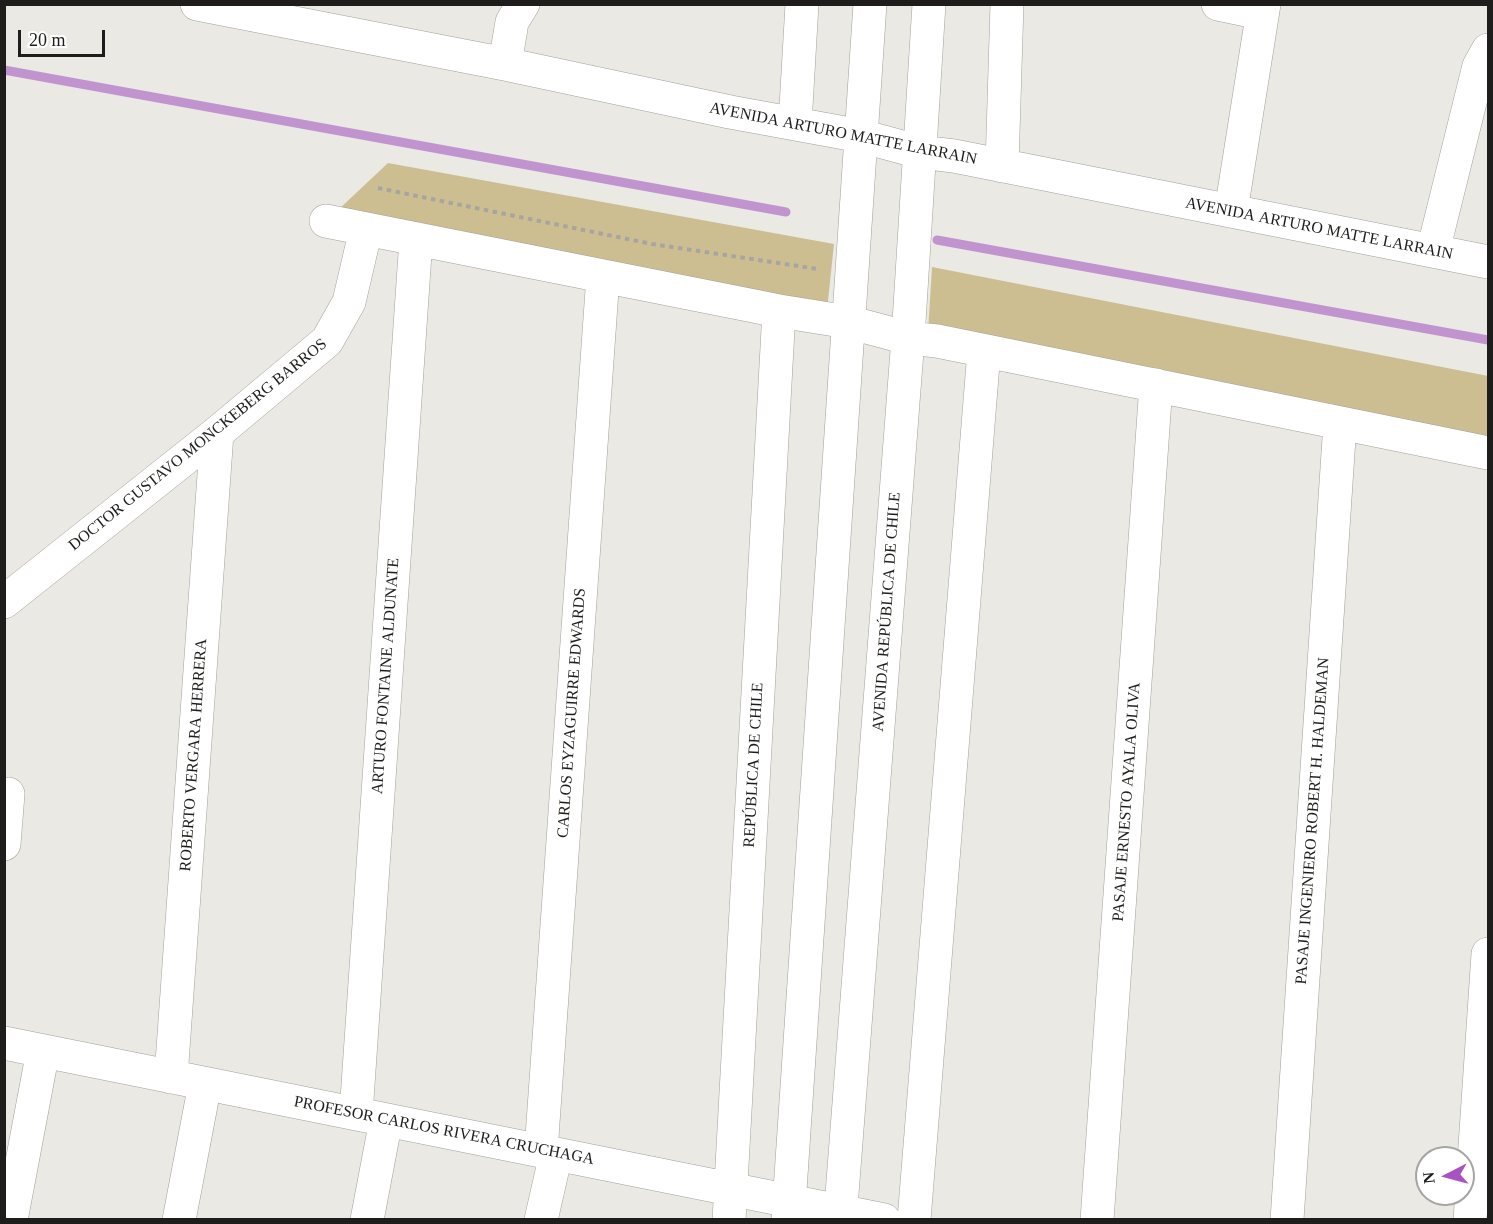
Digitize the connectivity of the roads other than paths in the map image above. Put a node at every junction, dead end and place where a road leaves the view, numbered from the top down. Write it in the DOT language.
graph roads {
  1 [pos="197,4"];
  2 [pos="523,4"];
  3 [pos="802,4"];
  4 [pos="870,4"];
  5 [pos="929,4"];
  6 [pos="1007,4"];
  7 [pos="1218,4"];
  8 [pos="1263,9"];
  9 [pos="1485,61"];
  10 [pos="505,63"];
  11 [pos="795,124"];
  12 [pos="861,136"];
  13 [pos="920,152"];
  14 [pos="1002,166"];
  15 [pos="1231,211"];
  16 [pos="326,220"];
  17 [pos="366,229"];
  18 [pos="416,239"];
  19 [pos="1433,251"];
  20 [pos="1488,262"];
  21 [pos="603,276"];
  22 [pos="779,311"];
  23 [pos="848,322"];
  24 [pos="908,338"];
  25 [pos="984,351"];
  26 [pos="1156,385"];
  27 [pos="1340,423"];
  28 [pos="217,433"];
  29 [pos="1488,453"];
  30 [pos="4,602"];
  31 [pos="8,794"];
  32 [pos="4,844"];
  33 [pos="1488,954"];
  34 [pos="4,1043"];
  35 [pos="43,1051"];
  36 [pos="171,1077"];
  37 [pos="206,1084"];
  38 [pos="371,1117"];
  39 [pos="549,1152"];
  40 [pos="730,1204"];
  41 [pos="789,1210"];
  42 [pos="840,1215"];
  43 [pos="11,1220"];
  44 [pos="179,1220"];
  45 [pos="367,1220"];
  46 [pos="541,1220"];
  47 [pos="884,1220"];
  48 [pos="914,1220"];
  49 [pos="1097,1220"];
  50 [pos="1287,1220"];
  51 [pos="1470,1220"];
  1 -- 10 [label="street, AVENIDA ARTURO MATTE LARRAIN"];
  2 -- 10 [label="street"];
  3 -- 11 [label="street"];
  4 -- 12 [label="street"];
  5 -- 13 [label="street, AVENIDA REPÚBLICA DE CHILE"];
  6 -- 14 [label="street"];
  7 -- 8 [label="street"];
  8 -- 15 [label="street"];
  9 -- 19 [label="street"];
  10 -- 11 [label="street, AVENIDA ARTURO MATTE LARRAIN"];
  11 -- 12 [label="street, AVENIDA ARTURO MATTE LARRAIN"];
  12 -- 13 [label="street, AVENIDA ARTURO MATTE LARRAIN"];
  12 -- 23 [label="street"];
  13 -- 14 [label="street, AVENIDA ARTURO MATTE LARRAIN"];
  13 -- 24 [label="street, AVENIDA REPÚBLICA DE CHILE"];
  14 -- 15 [label="street, AVENIDA ARTURO MATTE LARRAIN"];
  15 -- 19 [label="street, AVENIDA ARTURO MATTE LARRAIN"];
  16 -- 17 [label="street"];
  17 -- 18 [label="street"];
  17 -- 28 [label="street, DOCTOR GUSTAVO MONCKEBERG BARROS"];
  18 -- 21 [label="street"];
  18 -- 38 [label="street, ARTURO FONTAINE ALDUNATE"];
  19 -- 20 [label="street, AVENIDA ARTURO MATTE LARRAIN"];
  21 -- 22 [label="street"];
  21 -- 39 [label="street, CARLOS EYZAGUIRRE EDWARDS"];
  22 -- 23 [label="street"];
  22 -- 40 [label="street, REPÚBLICA DE CHILE"];
  23 -- 24 [label="street"];
  23 -- 41 [label="street"];
  24 -- 25 [label="street"];
  24 -- 42 [label="street, AVENIDA REPÚBLICA DE CHILE"];
  25 -- 26 [label="street"];
  25 -- 48 [label="street"];
  26 -- 27 [label="street"];
  26 -- 49 [label="street, PASAJE ERNESTO AYALA OLIVA"];
  27 -- 29 [label="street"];
  27 -- 50 [label="street, PASAJE INGENIERO ROBERT H. HALDEMAN"];
  28 -- 30 [label="street, DOCTOR GUSTAVO MONCKEBERG BARROS"];
  28 -- 36 [label="street, ROBERTO VERGARA HERRERA"];
  31 -- 32 [label="street"];
  33 -- 51 [label="street"];
  34 -- 35 [label="street, PROFESOR CARLOS RIVERA CRUCHAGA"];
  35 -- 36 [label="street, PROFESOR CARLOS RIVERA CRUCHAGA"];
  35 -- 43 [label="street"];
  36 -- 37 [label="street, PROFESOR CARLOS RIVERA CRUCHAGA"];
  37 -- 38 [label="street, PROFESOR CARLOS RIVERA CRUCHAGA"];
  37 -- 44 [label="street"];
  38 -- 39 [label="street, PROFESOR CARLOS RIVERA CRUCHAGA"];
  38 -- 45 [label="street, ARTURO FONTAINE ALDUNATE"];
  39 -- 40 [label="street, PROFESOR CARLOS RIVERA CRUCHAGA"];
  39 -- 46 [label="street, CARLOS EYZAGUIRRE EDWARDS"];
  40 -- 41 [label="street, PROFESOR CARLOS RIVERA CRUCHAGA"];
  41 -- 42 [label="street, PROFESOR CARLOS RIVERA CRUCHAGA"];
  42 -- 47 [label="street, PROFESOR CARLOS RIVERA CRUCHAGA"];
}
